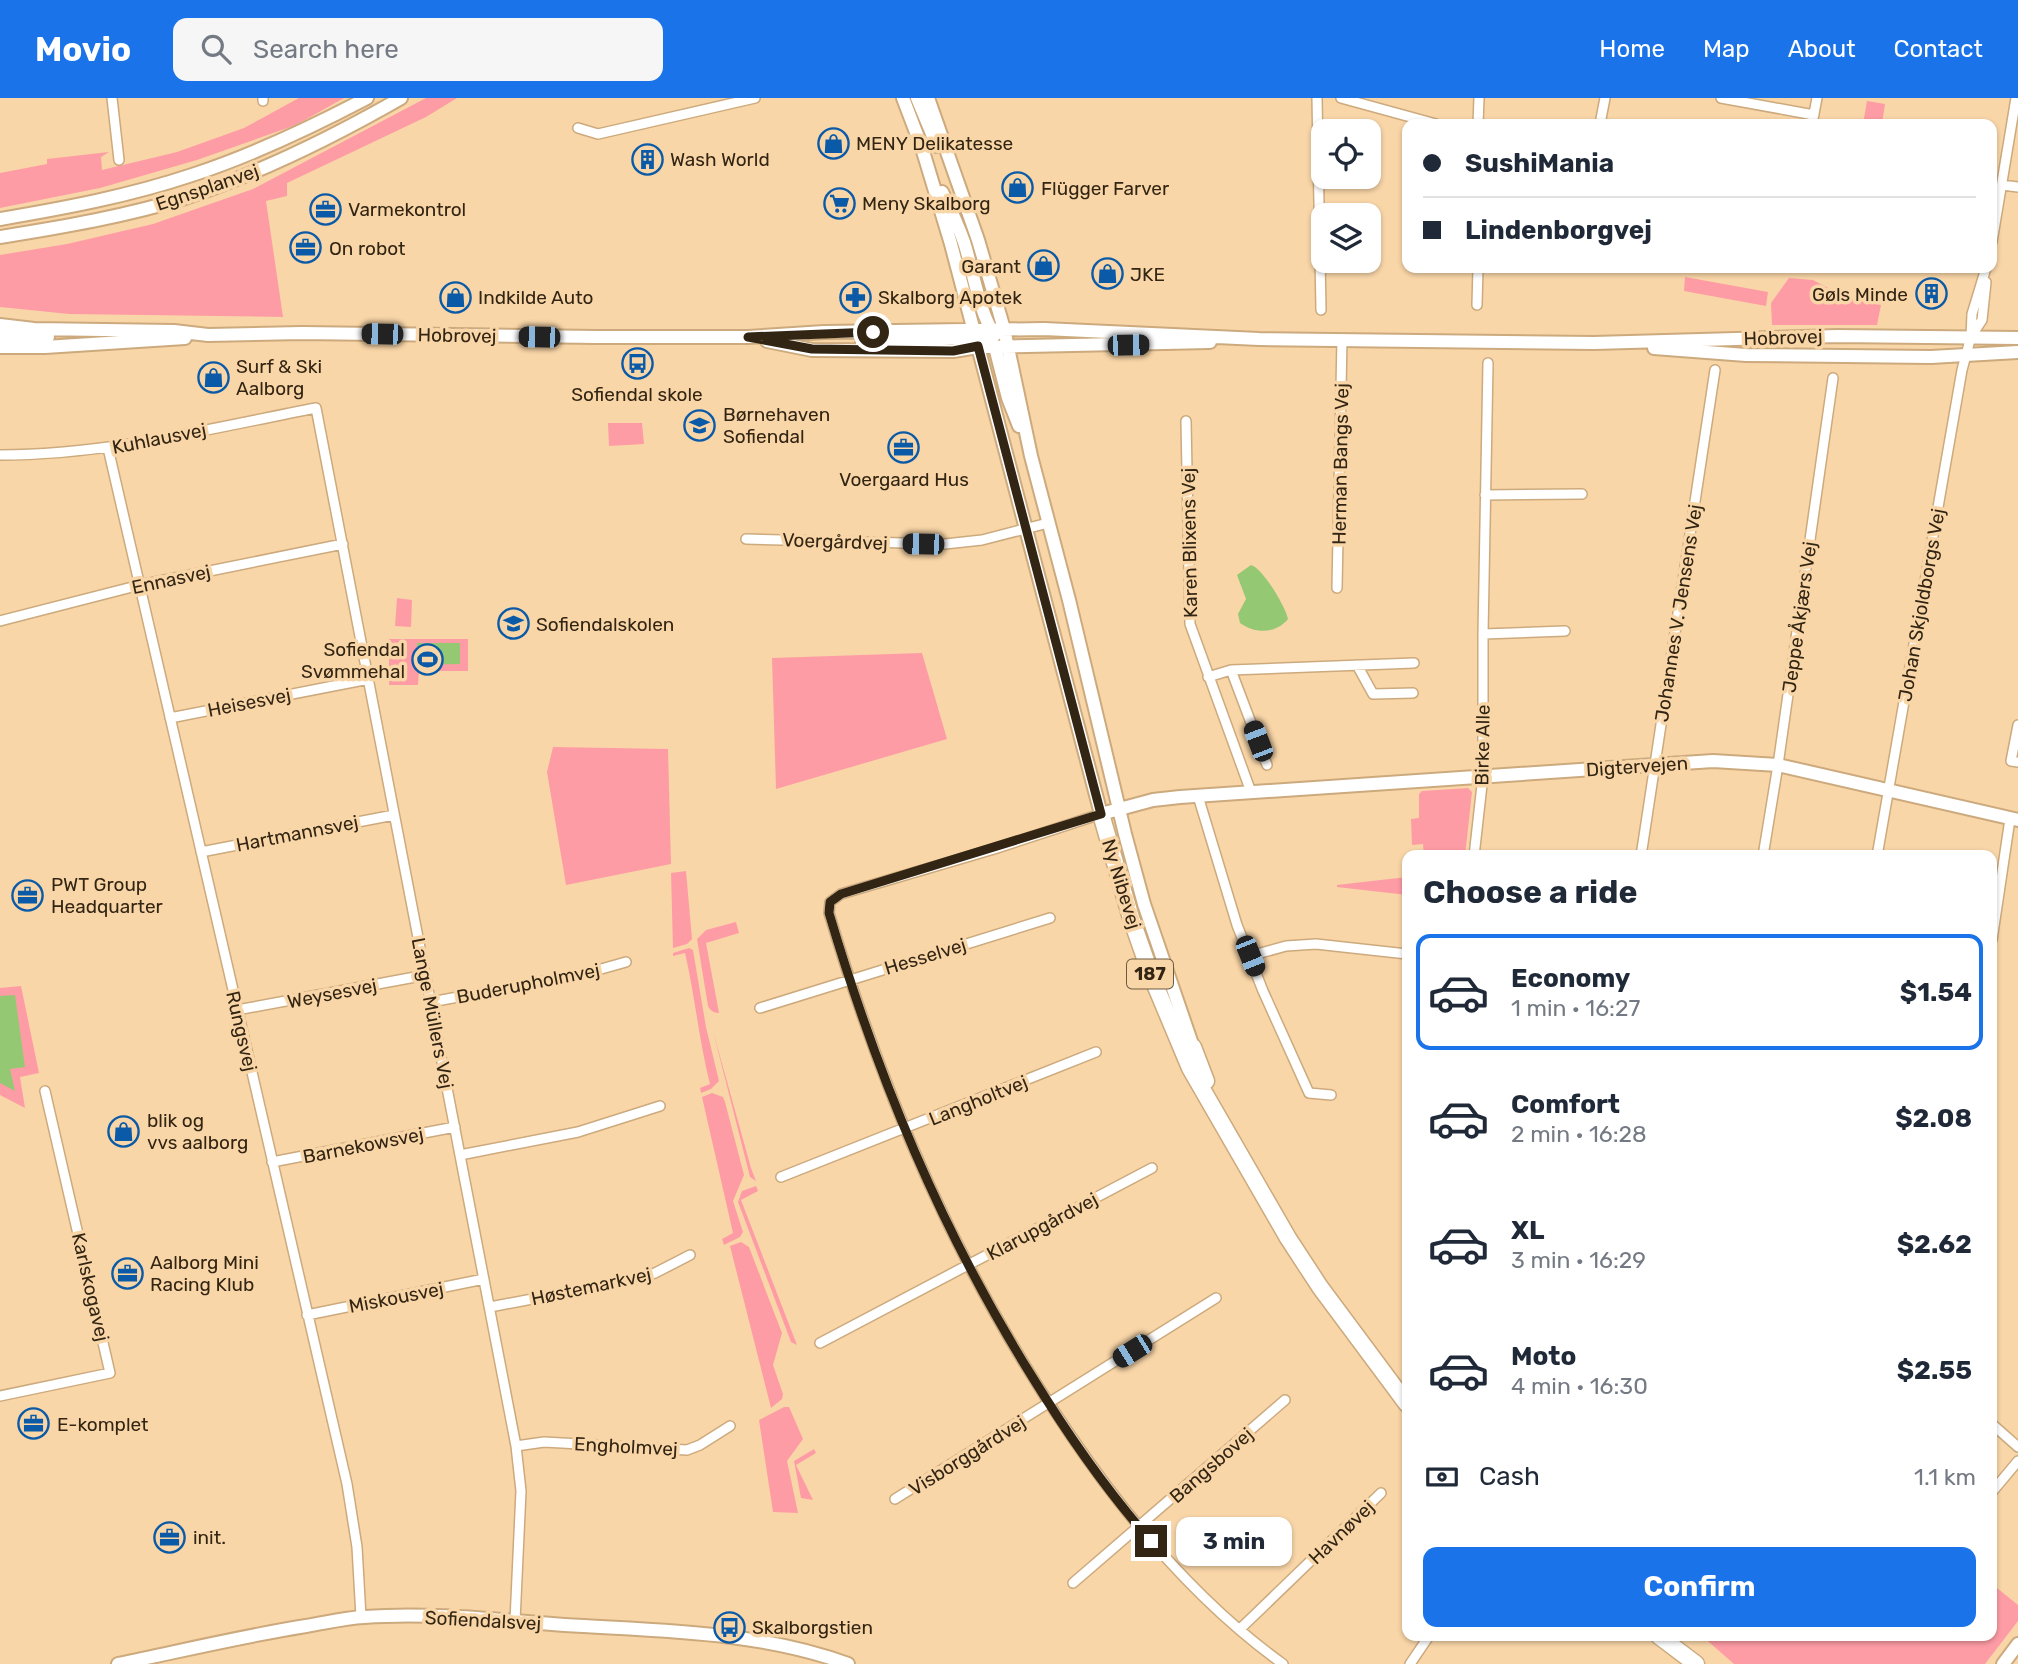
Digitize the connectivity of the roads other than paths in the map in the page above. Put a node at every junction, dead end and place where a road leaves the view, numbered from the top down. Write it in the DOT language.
graph roads {
  1 [pos="112,98"];
  2 [pos="368,98"];
  3 [pos="401,98"];
  4 [pos="755,98"];
  5 [pos="903,98"];
  6 [pos="917,98"];
  7 [pos="928,98"];
  8 [pos="1317,98"];
  9 [pos="1341,98"];
  10 [pos="1479,98"];
  11 [pos="1605,98"];
  12 [pos="1721,98"];
  13 [pos="1817,98"];
  14 [pos="2016,98"];
  15 [pos="1418,119"];
  16 [pos="1478,119"];
  17 [pos="1601,119"];
  18 [pos="1813,119"];
  19 [pos="578,128"];
  20 [pos="119,160"];
  21 [pos="2002,185"];
  22 [pos="2018,187"];
  23 [pos="960,190"];
  24 [pos="1997,214"];
  25 [pos="0,219"];
  26 [pos="0,237"];
  27 [pos="1478,273"];
  28 [pos="1987,273"];
  29 [pos="1478,305"];
  30 [pos="1321,310"];
  31 [pos="0,325"];
  32 [pos="174,331"];
  33 [pos="208,335"];
  34 [pos="0,337"];
  35 [pos="748,337"];
  36 [pos="1971,337"];
  37 [pos="992,338"];
  38 [pos="1259,338"];
  39 [pos="2018,338"];
  40 [pos="1342,340"];
  41 [pos="1594,343"];
  42 [pos="0,347"];
  43 [pos="2018,352"];
  44 [pos="1967,354"];
  45 [pos="1488,363"];
  46 [pos="1715,370"];
  47 [pos="1833,378"];
  48 [pos="316,408"];
  49 [pos="1186,421"];
  50 [pos="108,448"];
  51 [pos="0,455"];
  52 [pos="1582,494"];
  53 [pos="1485,495"];
  54 [pos="1048,523"];
  55 [pos="1026,528"];
  56 [pos="747,539"];
  57 [pos="343,544"];
  58 [pos="140,585"];
  59 [pos="1337,588"];
  60 [pos="0,621"];
  61 [pos="1565,631"];
  62 [pos="1483,634"];
  63 [pos="1414,663"];
  64 [pos="1357,665"];
  65 [pos="1231,670"];
  66 [pos="1208,677"];
  67 [pos="369,679"];
  68 [pos="1413,694"];
  69 [pos="170,718"];
  70 [pos="2018,725"];
  71 [pos="2018,762"];
  72 [pos="1655,764"];
  73 [pos="1267,765"];
  74 [pos="1778,765"];
  75 [pos="1483,776"];
  76 [pos="1887,789"];
  77 [pos="1251,792"];
  78 [pos="1198,796"];
  79 [pos="1119,809"];
  80 [pos="394,814"];
  81 [pos="1101,814"];
  82 [pos="2014,820"];
  83 [pos="1475,850"];
  84 [pos="1642,850"];
  85 [pos="1764,850"];
  86 [pos="1878,850"];
  87 [pos="201,852"];
  88 [pos="1997,913"];
  89 [pos="1050,918"];
  90 [pos="1402,953"];
  91 [pos="1250,956"];
  92 [pos="626,962"];
  93 [pos="426,975"];
  94 [pos="849,980"];
  95 [pos="431,1002"];
  96 [pos="760,1008"];
  97 [pos="237,1010"];
  98 [pos="1193,1047"];
  99 [pos="1096,1052"];
  100 [pos="45,1091"];
  101 [pos="1331,1095"];
  102 [pos="660,1106"];
  103 [pos="1223,1126"];
  104 [pos="455,1128"];
  105 [pos="903,1129"];
  106 [pos="460,1155"];
  107 [pos="271,1162"];
  108 [pos="1152,1168"];
  109 [pos="781,1177"];
  110 [pos="690,1255"];
  111 [pos="967,1265"];
  112 [pos="484,1279"];
  113 [pos="1216,1298"];
  114 [pos="490,1307"];
  115 [pos="307,1315"];
  116 [pos="820,1343"];
  117 [pos="0,1396"];
  118 [pos="1402,1397"];
  119 [pos="1285,1400"];
  120 [pos="1049,1404"];
  121 [pos="730,1426"];
  122 [pos="1997,1428"];
  123 [pos="516,1446"];
  124 [pos="2018,1447"];
  125 [pos="2018,1461"];
  126 [pos="1997,1486"];
  127 [pos="1381,1493"];
  128 [pos="895,1499"];
  129 [pos="1139,1527"];
  130 [pos="1073,1583"];
  131 [pos="361,1617"];
  132 [pos="515,1621"];
  133 [pos="1240,1629"];
  134 [pos="1426,1641"];
  135 [pos="1666,1641"];
  136 [pos="2018,1644"];
  137 [pos="118,1664"];
  138 [pos="848,1664"];
  139 [pos="1283,1664"];
  140 [pos="1410,1664"];
  141 [pos="1696,1664"];
  142 [pos="2003,1664"];
  1 -- 20 [label="street"];
  2 -- 25 [label="main road, Egnsplanvej"];
  3 -- 26 [label="main road, Egnsplanvej"];
  4 -- 19 [label="street"];
  5 -- 37 [label="main road, 187"];
  6 -- 23 [label="main road"];
  7 -- 23 [label="main road, 187"];
  8 -- 30 [label="street"];
  9 -- 15 [label="street"];
  10 -- 16 [label="street"];
  11 -- 17 [label="street"];
  12 -- 18 [label="street"];
  13 -- 18 [label="street"];
  14 -- 21 [label="street"];
  21 -- 22 [label="street"];
  21 -- 24 [label="street"];
  23 -- 37 [label="main road, 187"];
  27 -- 29 [label="street"];
  28 -- 36 [label="street"];
  31 -- 32 [label="main road, Hobrovej"];
  32 -- 33 [label="main road, Hobrovej"];
  32 -- 34 [label="main road"];
  33 -- 35 [label="main road, Hobrovej"];
  33 -- 42 [label="main road, Hobrovej"];
  35 -- 37 [label="main road, Hobrovej"];
  35 -- 37 [label="main road, Hobrovej"];
  36 -- 39 [label="main road, Hobrovej"];
  36 -- 41 [label="main road, Hobrovej"];
  36 -- 44 [label="street"];
  37 -- 38 [label="main road, Hobrovej"];
  37 -- 38 [label="main road, Hobrovej"];
  37 -- 54 [label="main road, Ny Nibevej / 187"];
  37 -- 55 [label="main road, Ny Nibevej / 187"];
  38 -- 40 [label="main road, Hobrovej"];
  40 -- 41 [label="main road, Hobrovej"];
  40 -- 59 [label="street, Herman Bangs Vej"];
  41 -- 44 [label="main road, Hobrovej"];
  43 -- 44 [label="main road, Hobrovej"];
  44 -- 76 [label="street, Johan Skjoldborgs Vej"];
  45 -- 53 [label="street, Birke Alle"];
  46 -- 72 [label="street, Johannes V. Jensens Vej"];
  47 -- 74 [label="street, Jeppe Åkjærs Vej"];
  48 -- 50 [label="street, Kuhlausvej"];
  48 -- 57 [label="street, Lange Müllers Vej"];
  49 -- 66 [label="street, Karen Blixens Vej"];
  50 -- 51 [label="street, Kuhlausvej"];
  50 -- 58 [label="street, Rungsvej"];
  52 -- 53 [label="street"];
  53 -- 62 [label="street, Birke Alle"];
  54 -- 55 [label="street, Voergårdvej"];
  54 -- 79 [label="main road, Ny Nibevej / 187"];
  55 -- 56 [label="street, Voergårdvej"];
  55 -- 81 [label="main road, Ny Nibevej / 187"];
  57 -- 58 [label="street, Ennasvej"];
  57 -- 67 [label="street, Lange Müllers Vej"];
  58 -- 60 [label="street, Ennasvej"];
  58 -- 69 [label="street, Rungsvej"];
  61 -- 62 [label="street"];
  62 -- 75 [label="street, Birke Alle"];
  63 -- 64 [label="street"];
  64 -- 65 [label="street"];
  64 -- 68 [label="street"];
  65 -- 66 [label="street"];
  65 -- 73 [label="street"];
  66 -- 77 [label="street, Karen Blixens Vej"];
  67 -- 69 [label="street, Heisesvej"];
  67 -- 80 [label="street, Lange Müllers Vej"];
  69 -- 87 [label="street, Rungsvej"];
  70 -- 71 [label="street"];
  72 -- 74 [label="main road, Digtervejen"];
  72 -- 75 [label="main road, Digtervejen"];
  72 -- 84 [label="street, Johannes V. Jensens Vej"];
  74 -- 76 [label="main road, Digtervejen"];
  74 -- 85 [label="street, Jeppe Åkjærs Vej"];
  75 -- 77 [label="main road, Digtervejen"];
  75 -- 83 [label="street, Birke Alle"];
  76 -- 82 [label="main road, Digtervejen"];
  76 -- 86 [label="street, Johan Skjoldborgs Vej"];
  77 -- 78 [label="main road, Digtervejen"];
  78 -- 79 [label="main road, Digtervejen"];
  78 -- 91 [label="street"];
  79 -- 81 [label="main road, Digtervejen"];
  79 -- 98 [label="main road, Ny Nibevej / 187"];
  80 -- 87 [label="street, Hartmannsvej"];
  80 -- 93 [label="street, Lange Müllers Vej"];
  81 -- 94 [label="street"];
  81 -- 103 [label="highway, Ny Nibevej / 187"];
  82 -- 88 [label="street"];
  87 -- 97 [label="street, Rungsvej"];
  89 -- 94 [label="street, Hesselvej"];
  90 -- 91 [label="street"];
  91 -- 101 [label="street"];
  92 -- 95 [label="street, Buderupholmvej"];
  93 -- 95 [label="street, Lange Müllers Vej"];
  93 -- 97 [label="street, Weysesvej"];
  94 -- 96 [label="street, Hesselvej"];
  94 -- 105 [label="street"];
  95 -- 104 [label="street, Lange Müllers Vej"];
  97 -- 107 [label="street, Rungsvej"];
  98 -- 103 [label="highway, Ny Nibevej / 187"];
  99 -- 105 [label="street, Langholtvej"];
  100 -- 117 [label="street, Karlskogavej"];
  102 -- 106 [label="street"];
  103 -- 118 [label="highway, Ny Nibevej / 187"];
  104 -- 106 [label="street, Lange Müllers Vej"];
  104 -- 107 [label="street, Barnekowsvej"];
  105 -- 109 [label="street, Langholtvej"];
  105 -- 111 [label="street"];
  106 -- 112 [label="street, Lange Müllers Vej"];
  107 -- 115 [label="street, Rungsvej"];
  108 -- 111 [label="street, Klarupgårdvej"];
  110 -- 114 [label="street, Høstemarkvej"];
  111 -- 116 [label="street, Klarupgårdvej"];
  111 -- 120 [label="street"];
  112 -- 114 [label="street, Lange Müllers Vej"];
  112 -- 115 [label="street, Miskousvej"];
  113 -- 120 [label="street, Visborggårdvej"];
  114 -- 123 [label="street, Lange Müllers Vej"];
  115 -- 131 [label="street, Rungsvej"];
  119 -- 129 [label="street, Bangsbovej"];
  120 -- 128 [label="street, Visborggårdvej"];
  120 -- 129 [label="street"];
  121 -- 123 [label="street, Engholmvej"];
  122 -- 124 [label="street"];
  123 -- 132 [label="street, Lange Müllers Vej"];
  125 -- 126 [label="street"];
  127 -- 133 [label="street, Havnøvej"];
  129 -- 130 [label="street, Bangsbovej"];
  129 -- 133 [label="street"];
  131 -- 132 [label="main road, Sofiendalsvej"];
  131 -- 137 [label="main road, Sofiendalsvej"];
  132 -- 138 [label="main road, Sofiendalsvej"];
  133 -- 139 [label="street"];
  134 -- 140 [label="street"];
  135 -- 141 [label="highway"];
  136 -- 142 [label="main road"];
}
